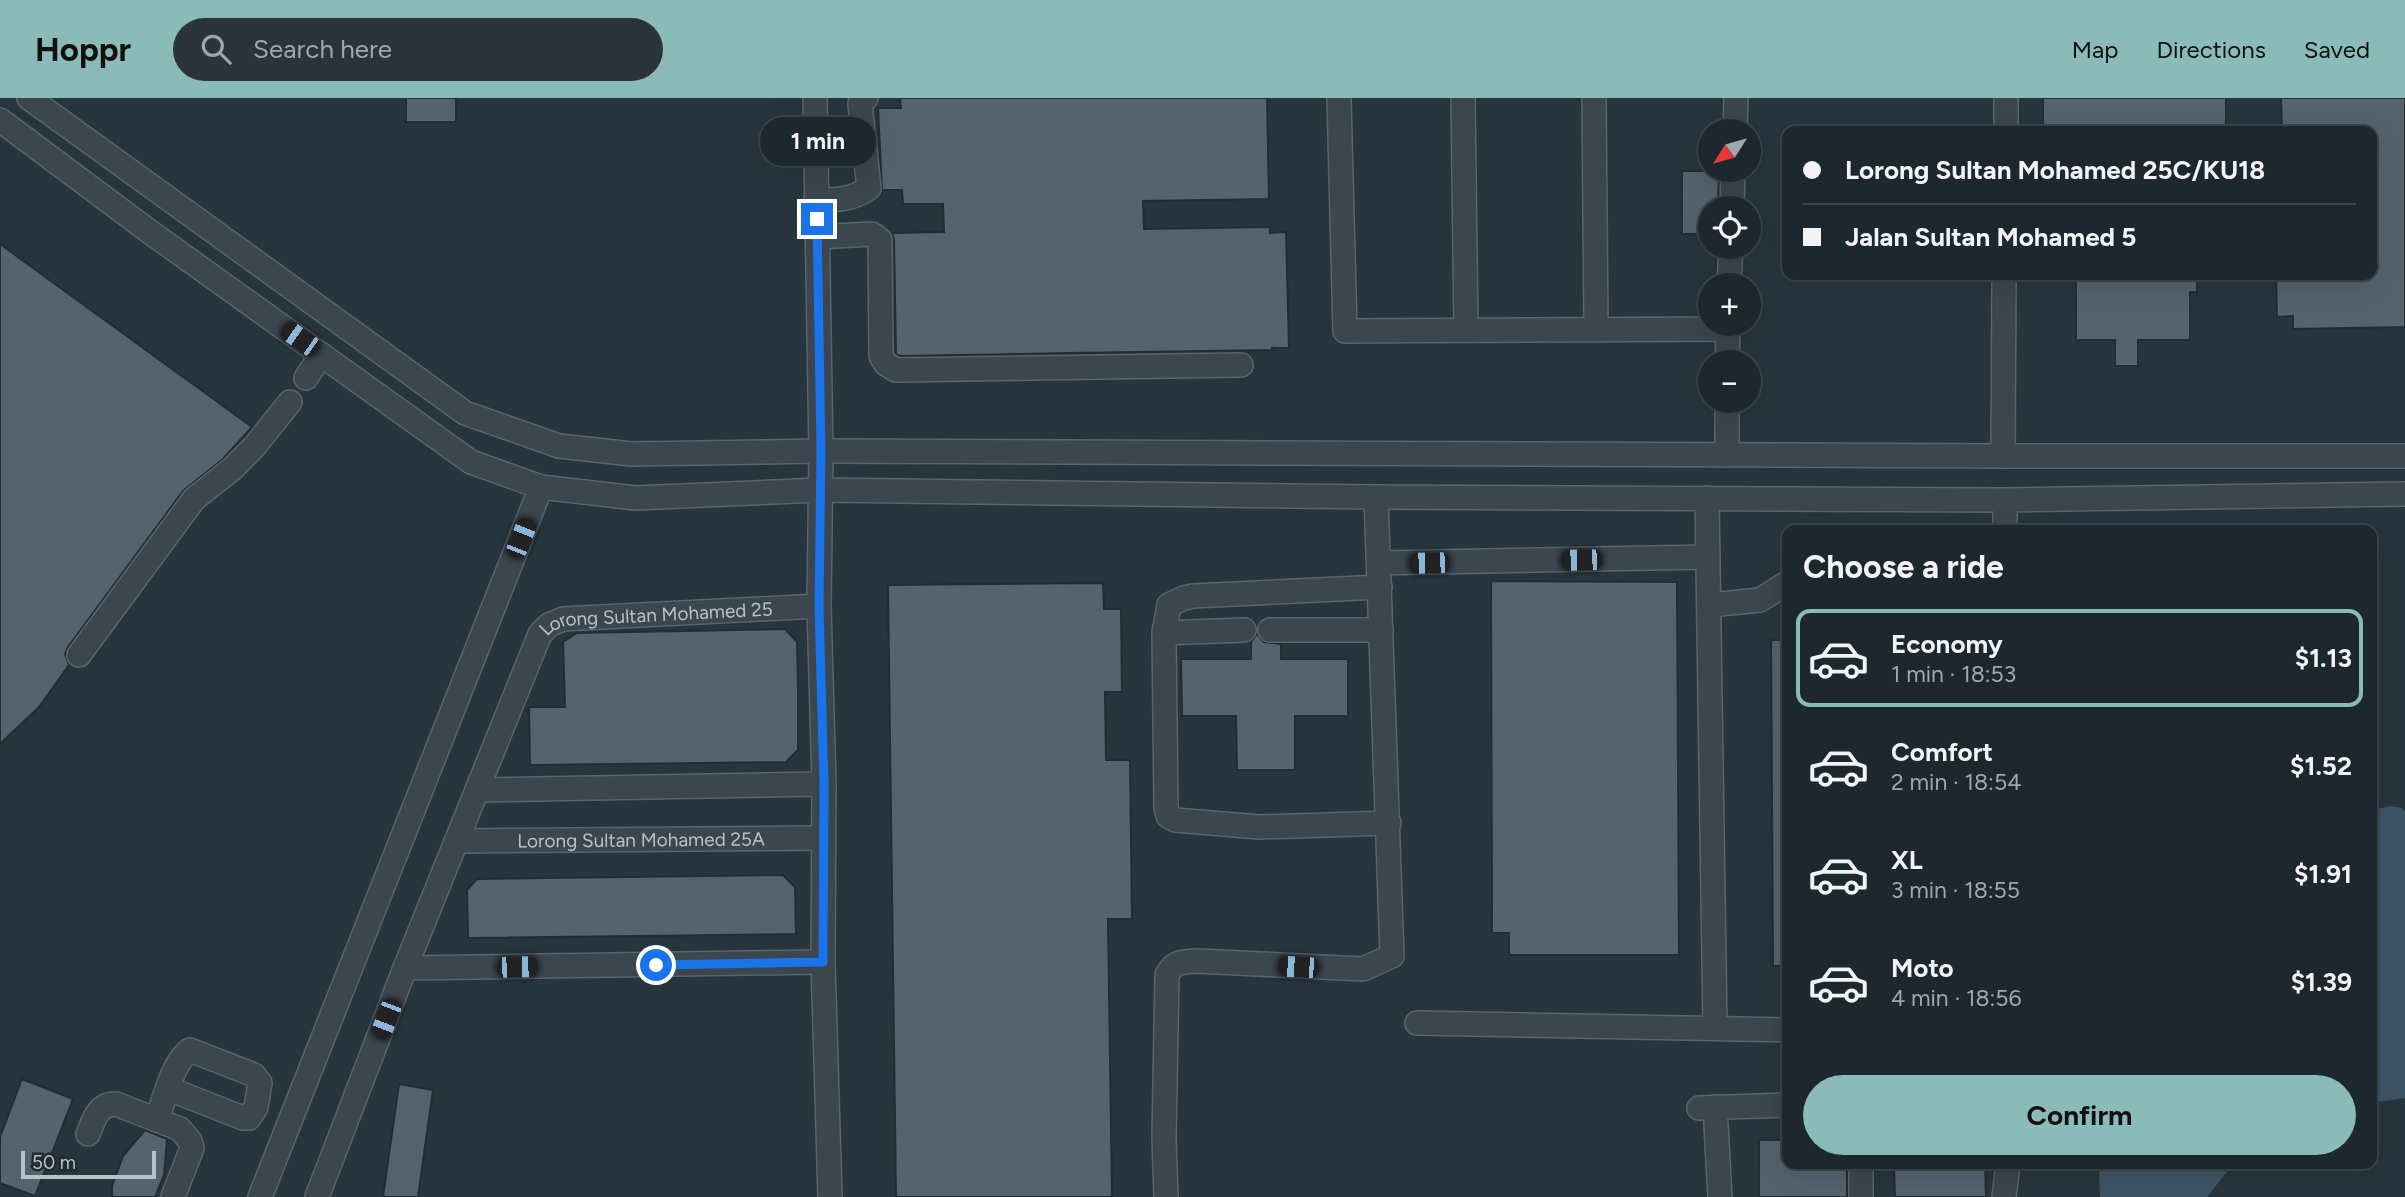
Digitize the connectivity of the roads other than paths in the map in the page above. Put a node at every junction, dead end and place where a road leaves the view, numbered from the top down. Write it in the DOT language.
graph roads {
  1 [pos="29,98"];
  2 [pos="815,98"];
  3 [pos="866,98"];
  4 [pos="1339,98"];
  5 [pos="1463,98"];
  6 [pos="1594,98"];
  7 [pos="1736,98"];
  8 [pos="2006,98"];
  9 [pos="1735,119"];
  10 [pos="0,120"];
  11 [pos="2006,126"];
  12 [pos="816,200"];
  13 [pos="818,237"];
  14 [pos="2004,280"];
  15 [pos="1698,327"];
  16 [pos="1596,329"];
  17 [pos="1466,330"];
  18 [pos="321,355"];
  19 [pos="1241,365"];
  20 [pos="306,378"];
  21 [pos="290,402"];
  22 [pos="1727,413"];
  23 [pos="821,451"];
  24 [pos="1727,455"];
  25 [pos="2003,456"];
  26 [pos="2405,456"];
  27 [pos="541,487"];
  28 [pos="820,490"];
  29 [pos="2405,494"];
  30 [pos="1376,497"];
  31 [pos="1707,498"];
  32 [pos="2005,500"];
  33 [pos="2005,525"];
  34 [pos="1708,557"];
  35 [pos="1379,564"];
  36 [pos="1782,586"];
  37 [pos="1380,587"];
  38 [pos="1339,589"];
  39 [pos="1710,605"];
  40 [pos="819,606"];
  41 [pos="1270,630"];
  42 [pos="1340,630"];
  43 [pos="1381,630"];
  44 [pos="1244,631"];
  45 [pos="1164,633"];
  46 [pos="79,655"];
  47 [pos="824,784"];
  48 [pos="479,790"];
  49 [pos="1389,823"];
  50 [pos="823,838"];
  51 [pos="458,841"];
  52 [pos="823,962"];
  53 [pos="405,968"];
  54 [pos="1417,1023"];
  55 [pos="1715,1028"];
  56 [pos="1782,1030"];
  57 [pos="169,1089"];
  58 [pos="1782,1105"];
  59 [pos="157,1119"];
  60 [pos="88,1134"];
  61 [pos="1861,1169"];
  62 [pos="2007,1169"];
  63 [pos="173,1197"];
  64 [pos="260,1197"];
  65 [pos="317,1197"];
  66 [pos="830,1197"];
  67 [pos="1166,1197"];
  68 [pos="1720,1197"];
  69 [pos="1861,1197"];
  70 [pos="2004,1197"];
  1 -- 23 [label="street"];
  2 -- 12 [label="street"];
  3 -- 12 [label="street"];
  4 -- 17 [label="street"];
  5 -- 17 [label="street"];
  6 -- 16 [label="street"];
  7 -- 9 [label="street"];
  8 -- 11 [label="street"];
  10 -- 18 [label="street"];
  12 -- 13 [label="street"];
  13 -- 19 [label="street"];
  13 -- 23 [label="street"];
  14 -- 25 [label="street"];
  15 -- 16 [label="street"];
  16 -- 17 [label="street"];
  18 -- 20 [label="street"];
  18 -- 27 [label="street"];
  21 -- 46 [label="street"];
  22 -- 24 [label="street"];
  23 -- 24 [label="street"];
  23 -- 28 [label="street"];
  24 -- 25 [label="street"];
  25 -- 26 [label="street"];
  27 -- 28 [label="street"];
  27 -- 64 [label="street"];
  28 -- 30 [label="street"];
  28 -- 40 [label="street"];
  29 -- 32 [label="street"];
  30 -- 31 [label="street"];
  30 -- 35 [label="street"];
  31 -- 32 [label="street"];
  31 -- 34 [label="street"];
  32 -- 33 [label="street"];
  34 -- 35 [label="street"];
  34 -- 39 [label="street"];
  35 -- 37 [label="street"];
  36 -- 39 [label="street"];
  37 -- 38 [label="street"];
  37 -- 43 [label="street"];
  38 -- 42 [label="street"];
  38 -- 45 [label="street"];
  39 -- 55 [label="street"];
  40 -- 47 [label="street"];
  40 -- 48 [label="street, Lorong Sultan Mohamed 25"];
  41 -- 42 [label="street"];
  42 -- 43 [label="street"];
  43 -- 49 [label="street"];
  44 -- 45 [label="street"];
  45 -- 49 [label="street"];
  47 -- 48 [label="street"];
  47 -- 50 [label="street"];
  48 -- 51 [label="street"];
  49 -- 67 [label="street"];
  50 -- 51 [label="street, Lorong Sultan Mohamed 25A"];
  50 -- 52 [label="street"];
  51 -- 53 [label="street"];
  52 -- 53 [label="street"];
  52 -- 66 [label="street"];
  53 -- 65 [label="street"];
  54 -- 55 [label="street"];
  55 -- 56 [label="street"];
  57 -- 59 [label="street"];
  58 -- 68 [label="street"];
  59 -- 60 [label="street"];
  59 -- 63 [label="street"];
  61 -- 69 [label="street"];
  62 -- 70 [label="street"];
}
